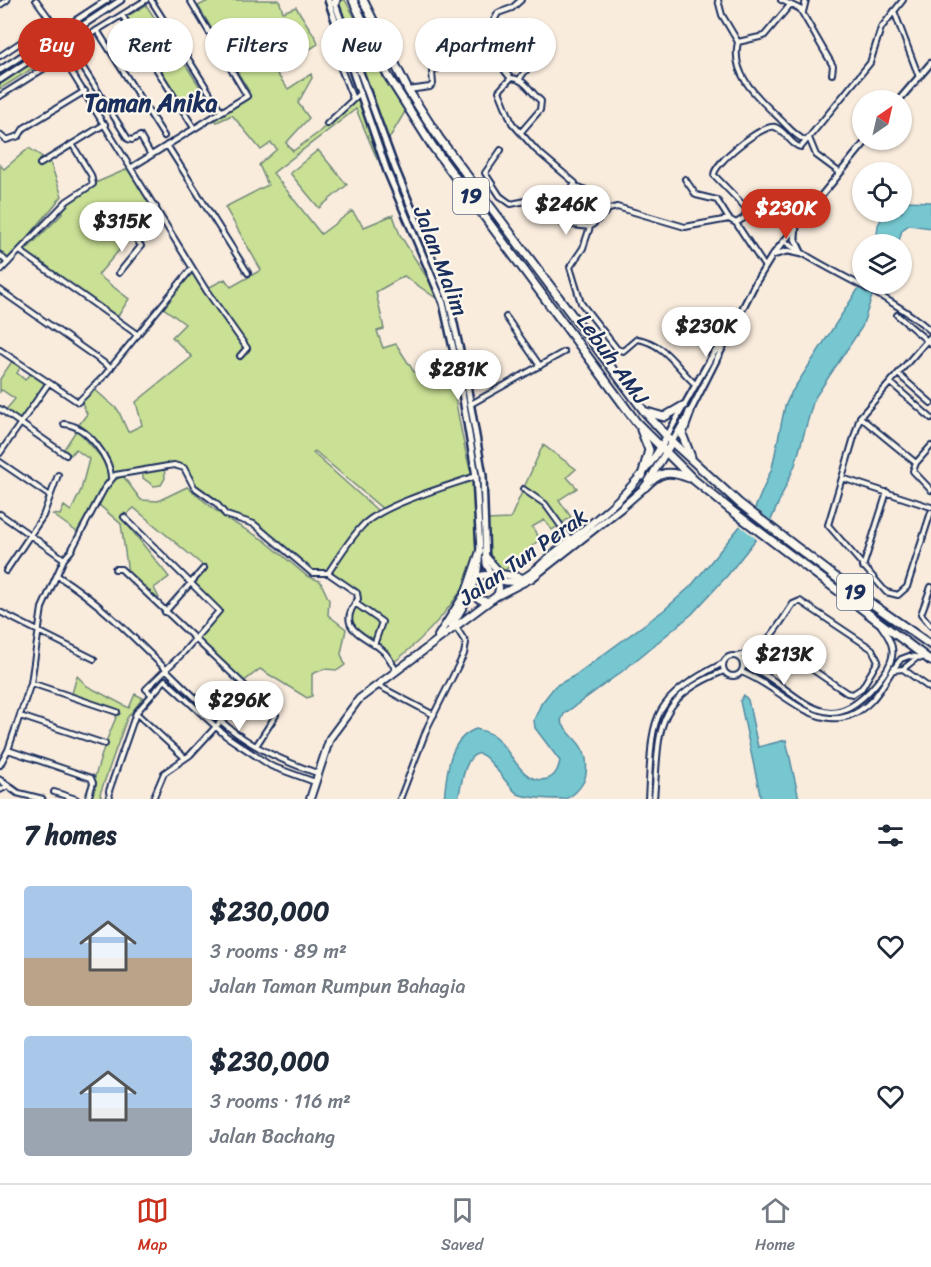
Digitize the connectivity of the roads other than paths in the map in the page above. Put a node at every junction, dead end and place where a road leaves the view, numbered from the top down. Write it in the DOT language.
graph roads {
  1 [pos="7,0"];
  2 [pos="36,0"];
  3 [pos="107,0"];
  4 [pos="121,0"];
  5 [pos="148,0"];
  6 [pos="190,0"];
  7 [pos="353,0"];
  8 [pos="363,0"];
  9 [pos="521,0"];
  10 [pos="718,0"];
  11 [pos="781,0"];
  12 [pos="806,0"];
  13 [pos="333,1"];
  14 [pos="900,1"];
  15 [pos="0,5"];
  16 [pos="790,5"];
  17 [pos="894,11"];
  18 [pos="803,12"];
  19 [pos="122,15"];
  20 [pos="48,18"];
  21 [pos="79,18"];
  22 [pos="94,18"];
  23 [pos="336,18"];
  24 [pos="494,18"];
  25 [pos="97,30"];
  26 [pos="738,42"];
  27 [pos="18,44"];
  28 [pos="0,56"];
  29 [pos="18,58"];
  30 [pos="931,63"];
  31 [pos="18,68"];
  32 [pos="0,70"];
  33 [pos="86,72"];
  34 [pos="342,72"];
  35 [pos="352,72"];
  36 [pos="432,72"];
  37 [pos="506,72"];
  38 [pos="526,72"];
  39 [pos="832,74"];
  40 [pos="919,77"];
  41 [pos="511,78"];
  42 [pos="520,79"];
  43 [pos="0,80"];
  44 [pos="408,90"];
  45 [pos="908,90"];
  46 [pos="85,91"];
  47 [pos="359,94"];
  48 [pos="0,96"];
  49 [pos="353,99"];
  50 [pos="221,111"];
  51 [pos="105,124"];
  52 [pos="327,124"];
  53 [pos="194,128"];
  54 [pos="521,132"];
  55 [pos="0,135"];
  56 [pos="164,136"];
  57 [pos="807,139"];
  58 [pos="72,144"];
  59 [pos="167,145"];
  60 [pos="501,150"];
  61 [pos="858,150"];
  62 [pos="151,155"];
  63 [pos="40,164"];
  64 [pos="132,167"];
  65 [pos="839,172"];
  66 [pos="685,179"];
  67 [pos="576,186"];
  68 [pos="591,197"];
  69 [pos="503,199"];
  70 [pos="156,207"];
  71 [pos="492,208"];
  72 [pos="553,218"];
  73 [pos="729,219"];
  74 [pos="798,221"];
  75 [pos="736,224"];
  76 [pos="590,227"];
  77 [pos="783,240"];
  78 [pos="20,251"];
  79 [pos="802,254"];
  80 [pos="0,255"];
  81 [pos="772,256"];
  82 [pos="8,263"];
  83 [pos="765,267"];
  84 [pos="192,268"];
  85 [pos="0,271"];
  86 [pos="119,273"];
  87 [pos="248,273"];
  88 [pos="0,290"];
  89 [pos="897,315"];
  90 [pos="506,317"];
  91 [pos="931,331"];
  92 [pos="138,335"];
  93 [pos="931,336"];
  94 [pos="726,339"];
  95 [pos="929,342"];
  96 [pos="0,350"];
  97 [pos="564,352"];
  98 [pos="240,356"];
  99 [pos="540,366"];
  100 [pos="111,368"];
  101 [pos="898,374"];
  102 [pos="891,383"];
  103 [pos="48,384"];
  104 [pos="695,384"];
  105 [pos="931,403"];
  106 [pos="471,404"];
  107 [pos="683,406"];
  108 [pos="0,409"];
  109 [pos="644,411"];
  110 [pos="690,412"];
  111 [pos="860,417"];
  112 [pos="931,418"];
  113 [pos="21,423"];
  114 [pos="637,423"];
  115 [pos="64,424"];
  116 [pos="670,439"];
  117 [pos="931,446"];
  118 [pos="664,451"];
  119 [pos="0,453"];
  120 [pos="66,455"];
  121 [pos="0,462"];
  122 [pos="696,465"];
  123 [pos="915,465"];
  124 [pos="58,475"];
  125 [pos="476,476"];
  126 [pos="642,476"];
  127 [pos="842,478"];
  128 [pos="111,479"];
  129 [pos="694,480"];
  130 [pos="645,487"];
  131 [pos="523,489"];
  132 [pos="931,490"];
  133 [pos="887,492"];
  134 [pos="50,496"];
  135 [pos="931,507"];
  136 [pos="931,512"];
  137 [pos="0,514"];
  138 [pos="124,517"];
  139 [pos="31,535"];
  140 [pos="572,540"];
  141 [pos="480,551"];
  142 [pos="486,557"];
  143 [pos="64,559"];
  144 [pos="863,567"];
  145 [pos="204,568"];
  146 [pos="115,569"];
  147 [pos="6,571"];
  148 [pos="328,573"];
  149 [pos="529,573"];
  150 [pos="58,576"];
  151 [pos="493,577"];
  152 [pos="477,579"];
  153 [pos="190,584"];
  154 [pos="931,587"];
  155 [pos="473,590"];
  156 [pos="495,597"];
  157 [pos="356,603"];
  158 [pos="931,605"];
  159 [pos="924,606"];
  160 [pos="0,612"];
  161 [pos="165,612"];
  162 [pos="879,623"];
  163 [pos="931,626"];
  164 [pos="456,627"];
  165 [pos="37,630"];
  166 [pos="445,634"];
  167 [pos="195,639"];
  168 [pos="769,640"];
  169 [pos="374,645"];
  170 [pos="931,645"];
  171 [pos="430,646"];
  172 [pos="738,657"];
  173 [pos="919,657"];
  174 [pos="94,659"];
  175 [pos="931,661"];
  176 [pos="723,663"];
  177 [pos="743,664"];
  178 [pos="167,669"];
  179 [pos="903,669"];
  180 [pos="396,670"];
  181 [pos="893,670"];
  182 [pos="724,671"];
  183 [pos="741,672"];
  184 [pos="31,683"];
  185 [pos="377,684"];
  186 [pos="931,689"];
  187 [pos="152,695"];
  188 [pos="117,712"];
  189 [pos="136,713"];
  190 [pos="20,716"];
  191 [pos="434,716"];
  192 [pos="221,721"];
  193 [pos="216,726"];
  194 [pos="105,744"];
  195 [pos="256,746"];
  196 [pos="8,750"];
  197 [pos="185,758"];
  198 [pos="0,765"];
  199 [pos="317,773"];
  200 [pos="0,780"];
  201 [pos="315,782"];
  202 [pos="6,787"];
  203 [pos="0,790"];
  204 [pos="54,792"];
  205 [pos="109,798"];
  206 [pos="42,799"];
  207 [pos="76,799"];
  208 [pos="88,799"];
  209 [pos="153,799"];
  210 [pos="310,799"];
  211 [pos="400,799"];
  212 [pos="648,799"];
  213 [pos="654,799"];
  1 -- 15 [label="street"];
  2 -- 20 [label="street"];
  3 -- 21 [label="street"];
  4 -- 22 [label="street"];
  5 -- 19 [label="street"];
  5 -- 50 [label="street"];
  6 -- 50 [label="street"];
  7 -- 114 [label="highway, Lebuh AMJ / 19"];
  8 -- 44 [label="highway, Lebuh AMJ / 19"];
  9 -- 24 [label="street"];
  10 -- 26 [label="street"];
  11 -- 16 [label="street"];
  12 -- 18 [label="street"];
  13 -- 23 [label="main road, Jalan Malim"];
  13 -- 106 [label="main road, Jalan Malim"];
  14 -- 17 [label="street"];
  16 -- 18 [label="street"];
  16 -- 26 [label="street"];
  17 -- 40 [label="street"];
  17 -- 57 [label="street"];
  18 -- 39 [label="street"];
  19 -- 25 [label="street"];
  19 -- 53 [label="street"];
  25 -- 56 [label="street"];
  26 -- 57 [label="street"];
  27 -- 28 [label="street"];
  29 -- 32 [label="street"];
  30 -- 40 [label="street"];
  31 -- 43 [label="street"];
  33 -- 62 [label="street"];
  34 -- 49 [label="street"];
  35 -- 47 [label="main road, Jalan Malim"];
  36 -- 44 [label="street"];
  37 -- 41 [label="street"];
  38 -- 42 [label="street"];
  40 -- 45 [label="street"];
  41 -- 42 [label="street"];
  41 -- 54 [label="street"];
  42 -- 54 [label="street"];
  44 -- 71 [label="highway, Lebuh AMJ / 19"];
  46 -- 48 [label="street"];
  46 -- 51 [label="street"];
  46 -- 55 [label="street"];
  47 -- 49 [label="street"];
  47 -- 125 [label="main road, Jalan Malim"];
  49 -- 52 [label="street"];
  50 -- 53 [label="street"];
  51 -- 58 [label="street"];
  51 -- 64 [label="street"];
  53 -- 59 [label="street"];
  54 -- 67 [label="street"];
  57 -- 65 [label="street"];
  57 -- 75 [label="street"];
  58 -- 63 [label="street"];
  58 -- 78 [label="street"];
  59 -- 62 [label="street"];
  59 -- 87 [label="street"];
  60 -- 69 [label="street"];
  61 -- 65 [label="street"];
  62 -- 64 [label="street"];
  64 -- 70 [label="street"];
  65 -- 74 [label="street"];
  66 -- 73 [label="street"];
  67 -- 68 [label="street"];
  67 -- 72 [label="street"];
  69 -- 71 [label="street"];
  69 -- 72 [label="street"];
  70 -- 84 [label="street"];
  70 -- 86 [label="street"];
  71 -- 109 [label="highway, Lebuh AMJ / 19"];
  72 -- 76 [label="street"];
  73 -- 75 [label="street"];
  73 -- 76 [label="street"];
  74 -- 77 [label="street"];
  74 -- 79 [label="street"];
  75 -- 83 [label="street"];
  76 -- 104 [label="street"];
  77 -- 79 [label="street"];
  77 -- 81 [label="street"];
  78 -- 82 [label="street"];
  78 -- 92 [label="street"];
  79 -- 81 [label="street"];
  79 -- 91 [label="street"];
  80 -- 82 [label="street"];
  81 -- 83 [label="street"];
  82 -- 85 [label="street"];
  83 -- 94 [label="street"];
  84 -- 92 [label="street"];
  84 -- 98 [label="street"];
  88 -- 100 [label="street"];
  89 -- 95 [label="street"];
  90 -- 99 [label="street"];
  92 -- 100 [label="street"];
  93 -- 95 [label="street"];
  94 -- 104 [label="street"];
  94 -- 110 [label="street"];
  95 -- 101 [label="street"];
  96 -- 103 [label="street"];
  97 -- 99 [label="street"];
  99 -- 106 [label="street"];
  100 -- 103 [label="street"];
  101 -- 102 [label="street"];
  101 -- 105 [label="street"];
  102 -- 111 [label="street"];
  102 -- 112 [label="street"];
  103 -- 113 [label="street"];
  104 -- 107 [label="street"];
  106 -- 142 [label="main road, Jalan Malim"];
  107 -- 109 [label="highway"];
  107 -- 116 [label="street"];
  108 -- 113 [label="street"];
  109 -- 116 [label="highway, Lebuh AMJ / 19"];
  110 -- 116 [label="street"];
  110 -- 122 [label="highway"];
  111 -- 123 [label="street"];
  111 -- 127 [label="street"];
  113 -- 119 [label="street"];
  113 -- 120 [label="street"];
  114 -- 118 [label="highway, Lebuh AMJ / 19"];
  114 -- 126 [label="highway"];
  115 -- 128 [label="street"];
  116 -- 118 [label="main road"];
  116 -- 122 [label="highway, Lebuh AMJ / 19"];
  117 -- 123 [label="street"];
  118 -- 126 [label="main road, Jalan Tun Perak"];
  118 -- 129 [label="highway, Lebuh AMJ / 19"];
  118 -- 130 [label="main road, Jalan Tun Perak"];
  121 -- 134 [label="street"];
  122 -- 170 [label="highway, Lebuh AMJ / 19"];
  123 -- 132 [label="street"];
  124 -- 134 [label="street"];
  125 -- 141 [label="main road, Jalan Malim"];
  125 -- 148 [label="street"];
  126 -- 140 [label="main road, Jalan Tun Perak"];
  127 -- 133 [label="street"];
  127 -- 144 [label="street"];
  128 -- 143 [label="street"];
  128 -- 148 [label="street"];
  129 -- 130 [label="highway"];
  129 -- 162 [label="highway, Lebuh AMJ / 19"];
  130 -- 156 [label="main road, Jalan Tun Perak"];
  131 -- 140 [label="street"];
  133 -- 135 [label="street"];
  133 -- 144 [label="street"];
  134 -- 139 [label="street"];
  136 -- 144 [label="street"];
  137 -- 139 [label="street"];
  138 -- 153 [label="street"];
  139 -- 143 [label="street"];
  139 -- 147 [label="street"];
  140 -- 149 [label="main road, Jalan Tun Perak"];
  141 -- 152 [label="main road, Jalan Malim"];
  141 -- 171 [label="main road"];
  142 -- 149 [label="main road"];
  142 -- 151 [label="main road, Jalan Malim"];
  143 -- 150 [label="street"];
  145 -- 153 [label="street"];
  146 -- 161 [label="street"];
  148 -- 157 [label="street"];
  149 -- 151 [label="main road, Jalan Tun Perak"];
  150 -- 165 [label="street"];
  150 -- 178 [label="street"];
  151 -- 152 [label="main road"];
  151 -- 156 [label="main road"];
  152 -- 155 [label="main road"];
  153 -- 161 [label="street"];
  153 -- 167 [label="street"];
  154 -- 159 [label="street"];
  155 -- 156 [label="main road"];
  155 -- 166 [label="main road, Jalan Tun Perak"];
  156 -- 164 [label="main road, Jalan Tun Perak"];
  157 -- 169 [label="street"];
  157 -- 169 [label="street"];
  158 -- 159 [label="street"];
  159 -- 163 [label="street"];
  160 -- 165 [label="street"];
  161 -- 167 [label="street"];
  162 -- 175 [label="highway, Lebuh AMJ / 19"];
  162 -- 177 [label="street"];
  164 -- 166 [label="main road, Jalan Tun Perak"];
  164 -- 191 [label="street"];
  165 -- 174 [label="street"];
  165 -- 184 [label="street"];
  166 -- 171 [label="main road, Jalan Tun Perak"];
  167 -- 178 [label="street"];
  167 -- 195 [label="street"];
  168 -- 168 [label="street"];
  168 -- 172 [label="street"];
  169 -- 180 [label="street"];
  171 -- 180 [label="main road, Jalan Tun Perak"];
  172 -- 176 [label="street"];
  172 -- 177 [label="street"];
  173 -- 175 [label="street"];
  173 -- 179 [label="street"];
  173 -- 181 [label="street"];
  176 -- 182 [label="street"];
  176 -- 212 [label="street"];
  177 -- 183 [label="street"];
  178 -- 187 [label="street"];
  178 -- 192 [label="street"];
  179 -- 181 [label="street"];
  179 -- 186 [label="street"];
  180 -- 185 [label="main road, Jalan Tun Perak"];
  181 -- 183 [label="street"];
  182 -- 183 [label="street"];
  182 -- 213 [label="street"];
  184 -- 188 [label="street"];
  184 -- 190 [label="street"];
  185 -- 191 [label="street"];
  185 -- 199 [label="main road, Jalan Tun Perak"];
  187 -- 189 [label="street"];
  187 -- 193 [label="street"];
  189 -- 197 [label="street"];
  189 -- 205 [label="street"];
  190 -- 194 [label="street"];
  190 -- 196 [label="street"];
  191 -- 211 [label="street"];
  192 -- 193 [label="street"];
  192 -- 195 [label="street"];
  193 -- 197 [label="street"];
  193 -- 201 [label="street"];
  195 -- 199 [label="street"];
  196 -- 198 [label="street"];
  196 -- 208 [label="street"];
  197 -- 209 [label="street"];
  199 -- 201 [label="main road, Jalan Tun Perak"];
  200 -- 202 [label="street"];
  201 -- 210 [label="main road, Jalan Tun Perak"];
  202 -- 203 [label="street"];
  202 -- 206 [label="street"];
  204 -- 207 [label="street"];
}
